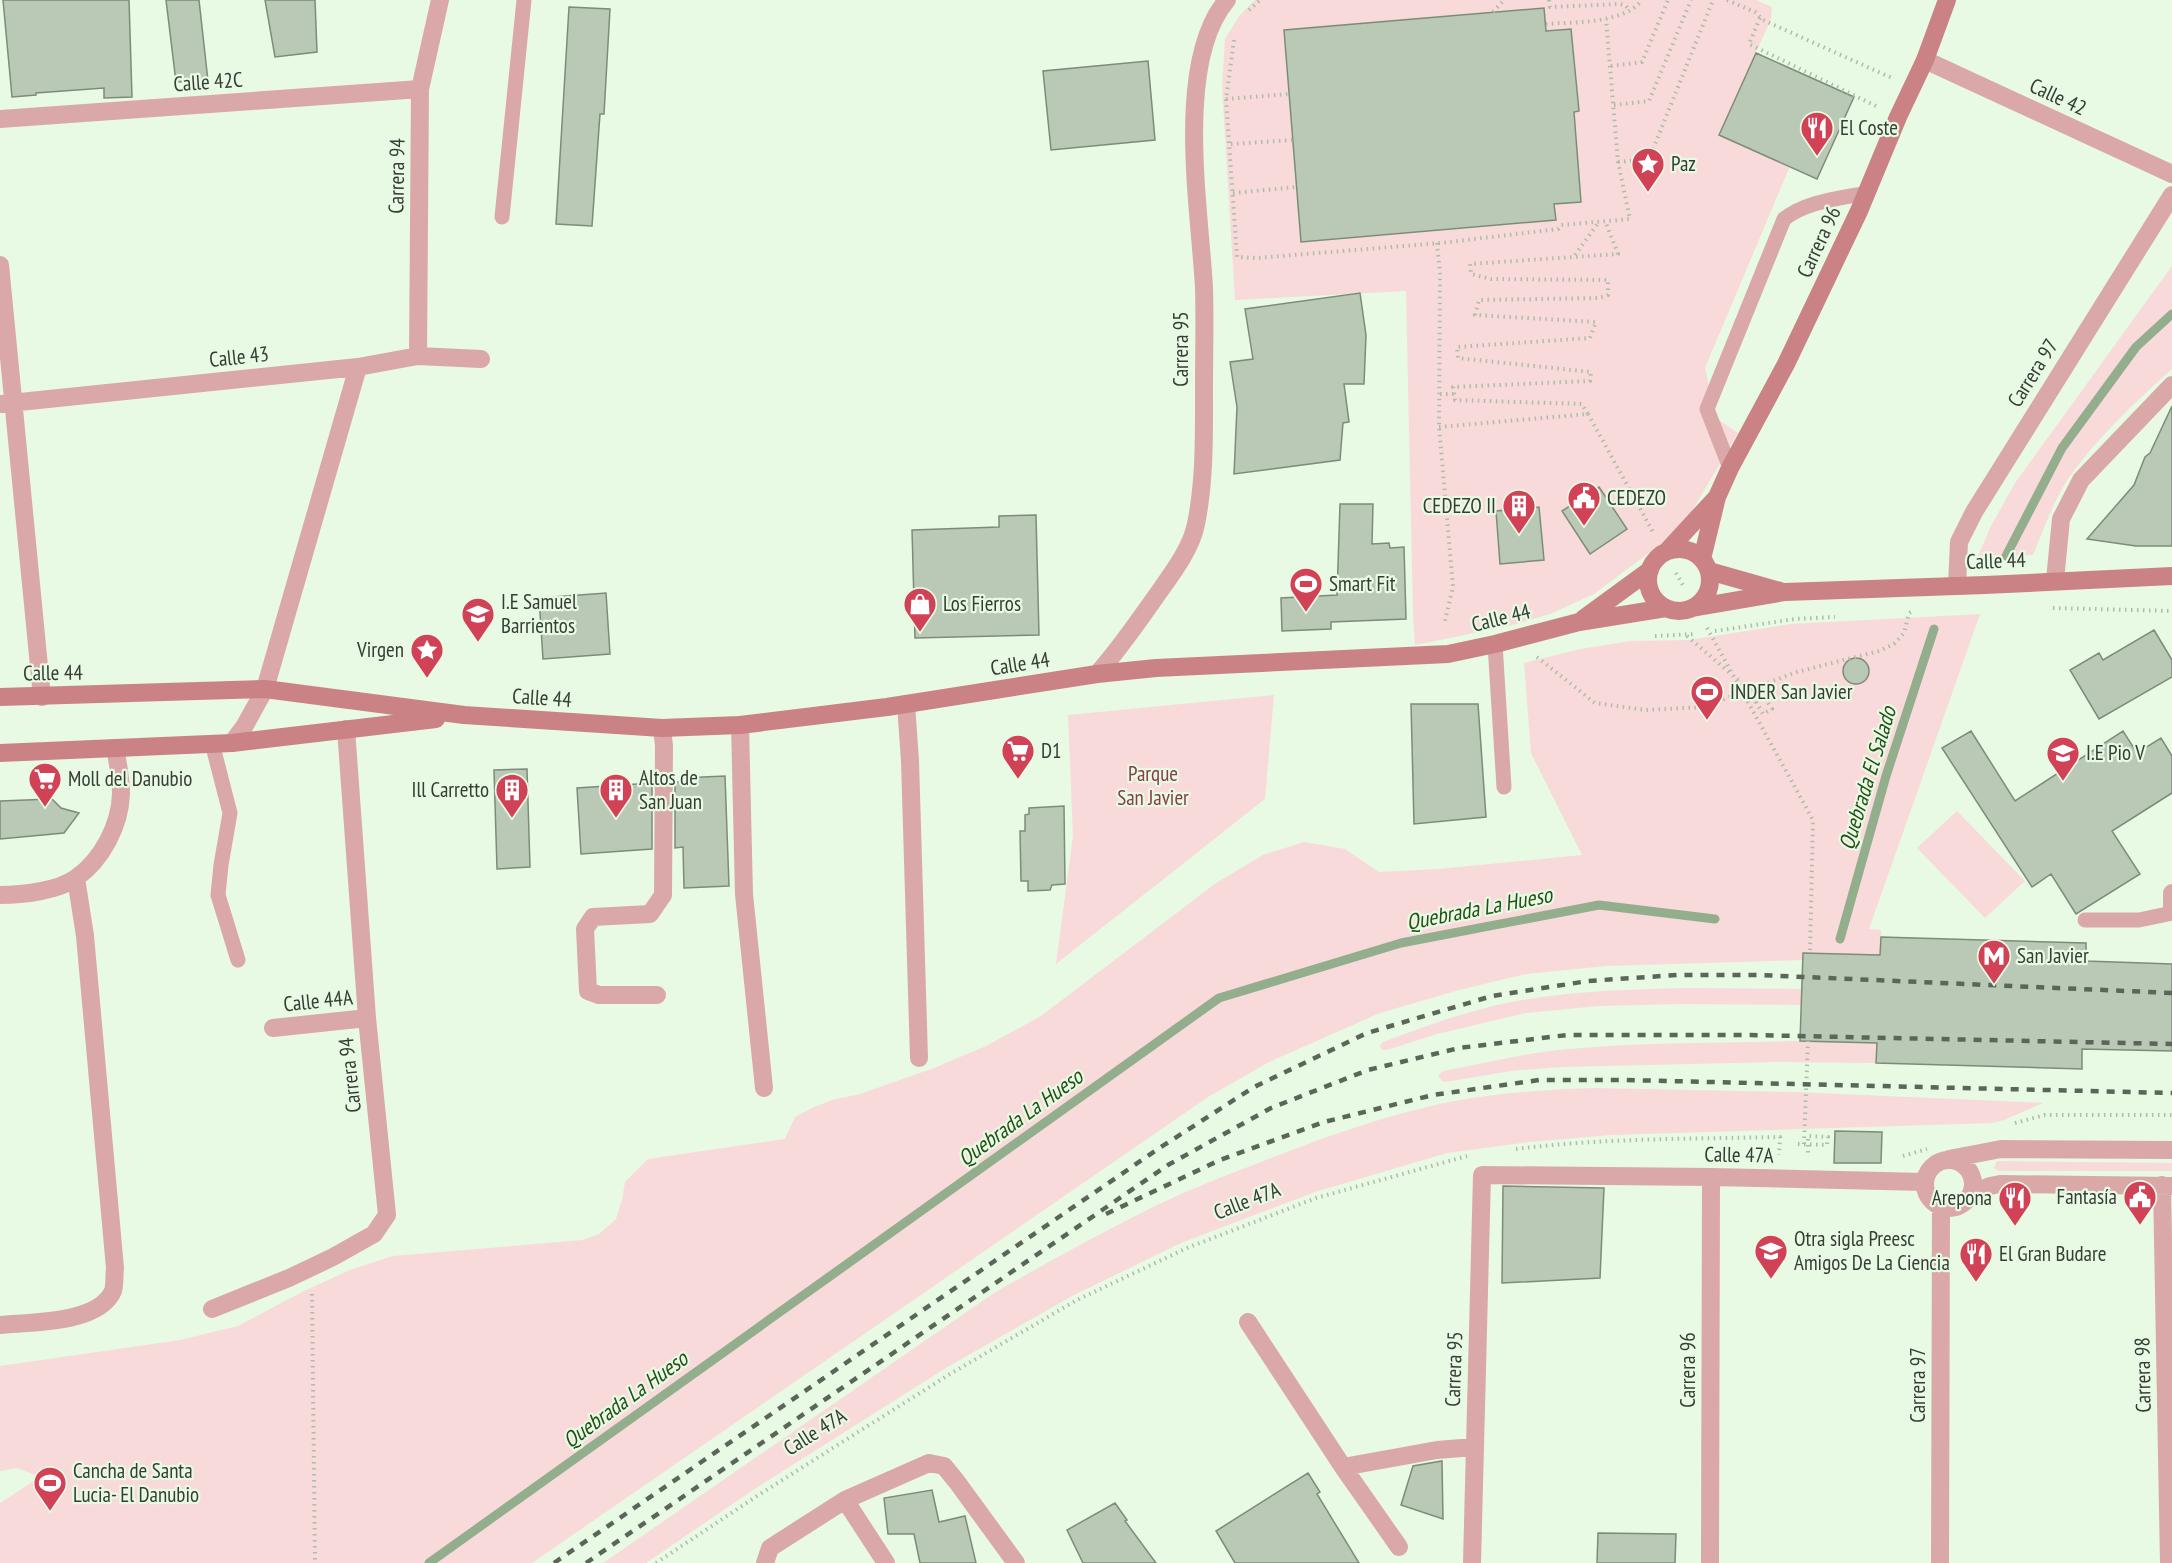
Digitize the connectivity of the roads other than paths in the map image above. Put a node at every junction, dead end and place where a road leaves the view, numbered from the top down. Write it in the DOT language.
graph roads {
  1 [pos="440,0"];
  2 [pos="524,0"];
  3 [pos="1227,0"];
  4 [pos="1947,0"];
  5 [pos="1925,60"];
  6 [pos="420,89"];
  7 [pos="0,119"];
  8 [pos="2172,174"];
  9 [pos="1866,193"];
  10 [pos="2172,195"];
  11 [pos="502,217"];
  12 [pos="0,265"];
  13 [pos="418,356"];
  14 [pos="481,359"];
  15 [pos="358,367"];
  16 [pos="2172,385"];
  17 [pos="7,403"];
  18 [pos="1730,468"];
  19 [pos="1717,497"];
  20 [pos="1669,557"];
  21 [pos="1706,565"];
  22 [pos="1650,570"];
  23 [pos="2172,576"];
  24 [pos="2055,580"];
  25 [pos="1957,585"];
  26 [pos="1785,592"];
  27 [pos="1690,601"];
  28 [pos="1666,608"];
  29 [pos="1580,622"];
  30 [pos="1495,644"];
  31 [pos="1097,674"];
  32 [pos="265,689"];
  33 [pos="0,697"];
  34 [pos="42,697"];
  35 [pos="906,704"];
  36 [pos="464,715"];
  37 [pos="740,725"];
  38 [pos="662,728"];
  39 [pos="346,729"];
  40 [pos="212,743"];
  41 [pos="232,743"];
  42 [pos="115,748"];
  43 [pos="0,753"];
  44 [pos="1504,788"];
  45 [pos="76,878"];
  46 [pos="0,895"];
  47 [pos="2172,903"];
  48 [pos="2085,920"];
  49 [pos="238,960"];
  50 [pos="657,995"];
  51 [pos="367,1018"];
  52 [pos="273,1028"];
  53 [pos="919,1058"];
  54 [pos="764,1088"];
  55 [pos="2172,1150"];
  56 [pos="1949,1159"];
  57 [pos="1482,1175"];
  58 [pos="1711,1177"];
  59 [pos="1924,1182"];
  60 [pos="2167,1185"];
  61 [pos="1971,1194"];
  62 [pos="1941,1206"];
  63 [pos="212,1309"];
  64 [pos="1248,1322"];
  65 [pos="0,1325"];
  66 [pos="1474,1447"];
  67 [pos="1343,1467"];
  68 [pos="845,1500"];
  69 [pos="1399,1547"];
  70 [pos="765,1563"];
  71 [pos="886,1563"];
  72 [pos="1016,1563"];
  73 [pos="1472,1563"];
  74 [pos="1710,1563"];
  75 [pos="1940,1563"];
  76 [pos="2169,1563"];
  1 -- 6 [label="street, Carrera 94"];
  2 -- 11 [label="lane"];
  3 -- 31 [label="street, Carrera 95"];
  4 -- 5 [label="street, Carrera 96"];
  5 -- 8 [label="street, Calle 42"];
  5 -- 9 [label="street, Carrera 96"];
  6 -- 7 [label="street, Calle 42C"];
  6 -- 13 [label="street, Carrera 94"];
  9 -- 18 [label="street, Carrera 96"];
  9 -- 18 [label="lane"];
  10 -- 25 [label="street, Carrera 97"];
  12 -- 17 [label="street"];
  13 -- 14 [label="street, Calle 43"];
  13 -- 15 [label="street, Calle 43"];
  15 -- 17 [label="street, Calle 43"];
  15 -- 32 [label="street"];
  16 -- 24 [label="street"];
  17 -- 34 [label="street"];
  18 -- 19 [label="street, Carrera 96"];
  19 -- 20 [label="street, Carrera 96"];
  19 -- 21 [label="street, Carrera 96"];
  20 -- 21 [label="street, Calle 44"];
  20 -- 22 [label="street, Carrera 96"];
  21 -- 26 [label="street, Calle 44"];
  21 -- 27 [label="street, Carrera 96"];
  22 -- 28 [label="street"];
  22 -- 29 [label="street, Calle 44"];
  23 -- 24 [label="street, Calle 44"];
  24 -- 25 [label="street, Calle 44"];
  25 -- 26 [label="street, Calle 44"];
  26 -- 27 [label="street, Calle 44"];
  27 -- 28 [label="street, Calle 44"];
  28 -- 29 [label="street, Calle 44"];
  29 -- 30 [label="street, Calle 44"];
  30 -- 31 [label="street, Calle 44"];
  30 -- 44 [label="lane"];
  31 -- 35 [label="street, Calle 44"];
  32 -- 34 [label="street, Calle 44"];
  32 -- 36 [label="street, Calle 44"];
  32 -- 41 [label="street"];
  33 -- 34 [label="street, Calle 44"];
  35 -- 37 [label="street, Calle 44"];
  35 -- 53 [label="street"];
  36 -- 38 [label="street, Calle 44"];
  36 -- 39 [label="street, Calle 44"];
  37 -- 38 [label="street, Calle 44"];
  37 -- 54 [label="street"];
  38 -- 50 [label="street"];
  39 -- 41 [label="street, Calle 44"];
  39 -- 51 [label="street, Carrera 94"];
  40 -- 41 [label="street, Calle 44"];
  40 -- 42 [label="street, Calle 44"];
  40 -- 49 [label="lane"];
  42 -- 43 [label="street, Calle 44"];
  42 -- 45 [label="street"];
  45 -- 46 [label="street"];
  45 -- 65 [label="street"];
  47 -- 48 [label="lane"];
  51 -- 52 [label="street, Calle 44A"];
  51 -- 63 [label="street, Carrera 94"];
  55 -- 56 [label="street"];
  56 -- 59 [label="street"];
  56 -- 61 [label="street"];
  57 -- 58 [label="street, Calle 47A"];
  57 -- 66 [label="street, Carrera 95"];
  58 -- 59 [label="street, Calle 47A"];
  58 -- 74 [label="street, Carrera 96"];
  59 -- 62 [label="street"];
  60 -- 61 [label="street"];
  60 -- 76 [label="street, Carrera 98"];
  61 -- 62 [label="street"];
  62 -- 75 [label="street, Carrera 97"];
  64 -- 67 [label="street"];
  66 -- 67 [label="street"];
  66 -- 73 [label="street, Carrera 95"];
  67 -- 69 [label="street"];
  68 -- 70 [label="street"];
  68 -- 71 [label="street"];
  68 -- 72 [label="street"];
}
